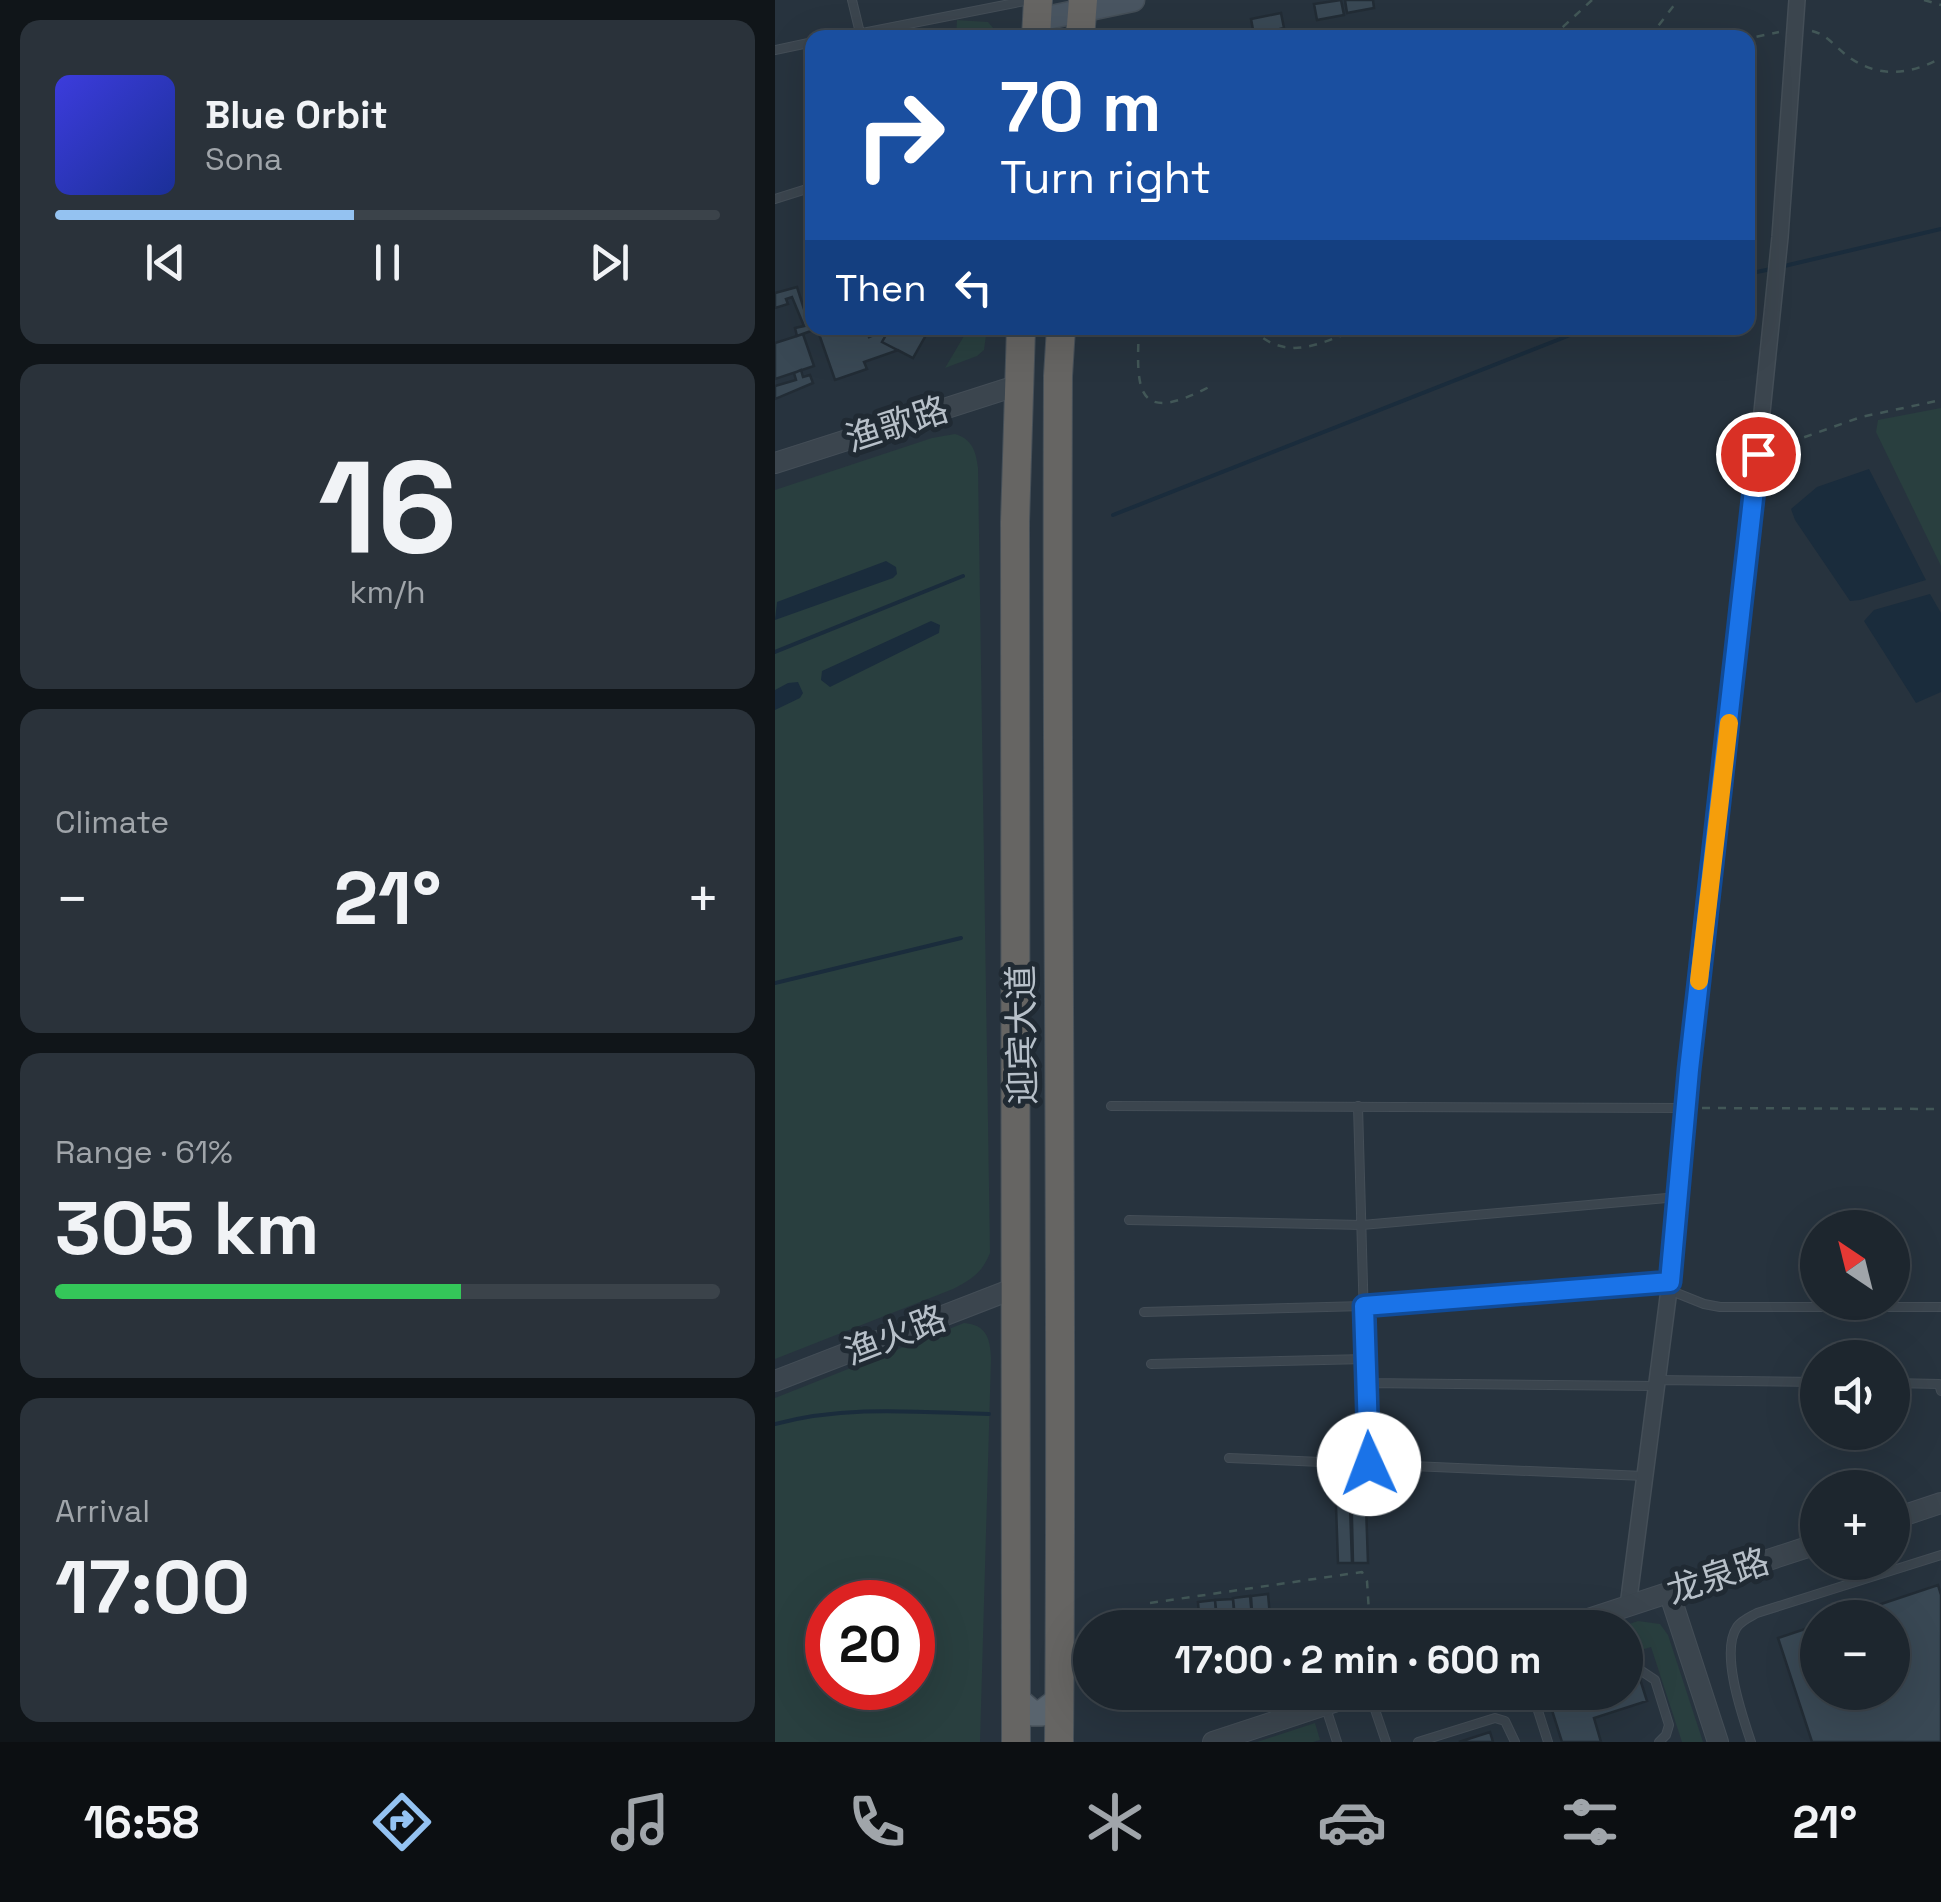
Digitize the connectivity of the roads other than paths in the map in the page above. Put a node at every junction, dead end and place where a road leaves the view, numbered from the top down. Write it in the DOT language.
graph roads {
  1 [pos="853,0"];
  2 [pos="1133,0"];
  3 [pos="1797,0"];
  4 [pos="1035,14"];
  5 [pos="1081,16"];
  6 [pos="859,30"];
  7 [pos="888,30"];
  8 [pos="805,44"];
  9 [pos="775,50"];
  10 [pos="805,190"];
  11 [pos="775,200"];
  12 [pos="1021,335"];
  13 [pos="1060,335"];
  14 [pos="1019,384"];
  15 [pos="775,463"];
  16 [pos="1111,1106"];
  17 [pos="1359,1106"];
  18 [pos="1686,1108"];
  19 [pos="1679,1197"];
  20 [pos="1129,1220"];
  21 [pos="1362,1225"];
  22 [pos="1669,1286"];
  23 [pos="1015,1288"];
  24 [pos="1364,1306"];
  25 [pos="1941,1307"];
  26 [pos="1145,1312"];
  27 [pos="1365,1359"];
  28 [pos="1151,1364"];
  29 [pos="775,1381"];
  30 [pos="1800,1382"];
  31 [pos="1366,1383"];
  32 [pos="1657,1383"];
  33 [pos="1910,1383"];
  34 [pos="1941,1391"];
  35 [pos="1229,1458"];
  36 [pos="1369,1464"];
  37 [pos="1645,1476"];
  38 [pos="1941,1504"];
  39 [pos="1910,1514"];
  40 [pos="1800,1550"];
  41 [pos="1941,1555"];
  42 [pos="1669,1592"];
  43 [pos="1628,1606"];
  44 [pos="1616,1610"];
  45 [pos="1643,1671"];
  46 [pos="1015,1698"];
  47 [pos="1059,1700"];
  48 [pos="1310,1710"];
  49 [pos="1327,1710"];
  50 [pos="1373,1710"];
  51 [pos="1537,1710"];
  52 [pos="1015,1742"];
  53 [pos="1059,1742"];
  54 [pos="1213,1742"];
  55 [pos="1337,1742"];
  56 [pos="1386,1742"];
  57 [pos="1417,1742"];
  58 [pos="1515,1742"];
  59 [pos="1547,1742"];
  60 [pos="1659,1742"];
  61 [pos="1718,1742"];
  62 [pos="1751,1742"];
  1 -- 6 [label="lane"];
  2 -- 5 [label="main road"];
  3 -- 18 [label="street"];
  4 -- 5 [label="main road"];
  4 -- 7 [label="lane"];
  8 -- 9 [label="lane"];
  10 -- 11 [label="lane"];
  12 -- 14 [label="highway, 迎宾大道"];
  13 -- 47 [label="highway, 迎宾大道"];
  14 -- 15 [label="street, 渔歌路"];
  14 -- 23 [label="highway, 迎宾大道"];
  16 -- 17 [label="lane"];
  17 -- 18 [label="lane"];
  17 -- 21 [label="lane"];
  18 -- 19 [label="street"];
  19 -- 21 [label="lane"];
  19 -- 22 [label="street"];
  20 -- 21 [label="lane"];
  21 -- 24 [label="lane"];
  22 -- 24 [label="lane"];
  22 -- 25 [label="lane"];
  22 -- 32 [label="street"];
  23 -- 29 [label="street, 渔火路"];
  23 -- 46 [label="highway, 迎宾大道"];
  24 -- 26 [label="lane"];
  24 -- 27 [label="lane"];
  27 -- 28 [label="lane"];
  27 -- 31 [label="lane"];
  30 -- 32 [label="lane"];
  31 -- 32 [label="lane"];
  31 -- 36 [label="lane"];
  32 -- 37 [label="street"];
  33 -- 34 [label="lane"];
  35 -- 36 [label="lane"];
  36 -- 37 [label="lane"];
  37 -- 43 [label="street"];
  38 -- 39 [label="street"];
  40 -- 42 [label="street, 龙泉路"];
  41 -- 62 [label="lane"];
  42 -- 43 [label="street, 龙泉路"];
  42 -- 61 [label="street"];
  43 -- 44 [label="street, 龙泉路"];
  45 -- 60 [label="lane"];
  46 -- 47 [label="main road"];
  46 -- 52 [label="highway, 迎宾大道"];
  47 -- 53 [label="highway, 迎宾大道"];
  48 -- 54 [label="street"];
  49 -- 55 [label="lane"];
  50 -- 56 [label="lane"];
  51 -- 59 [label="lane"];
  57 -- 58 [label="lane"];
}
